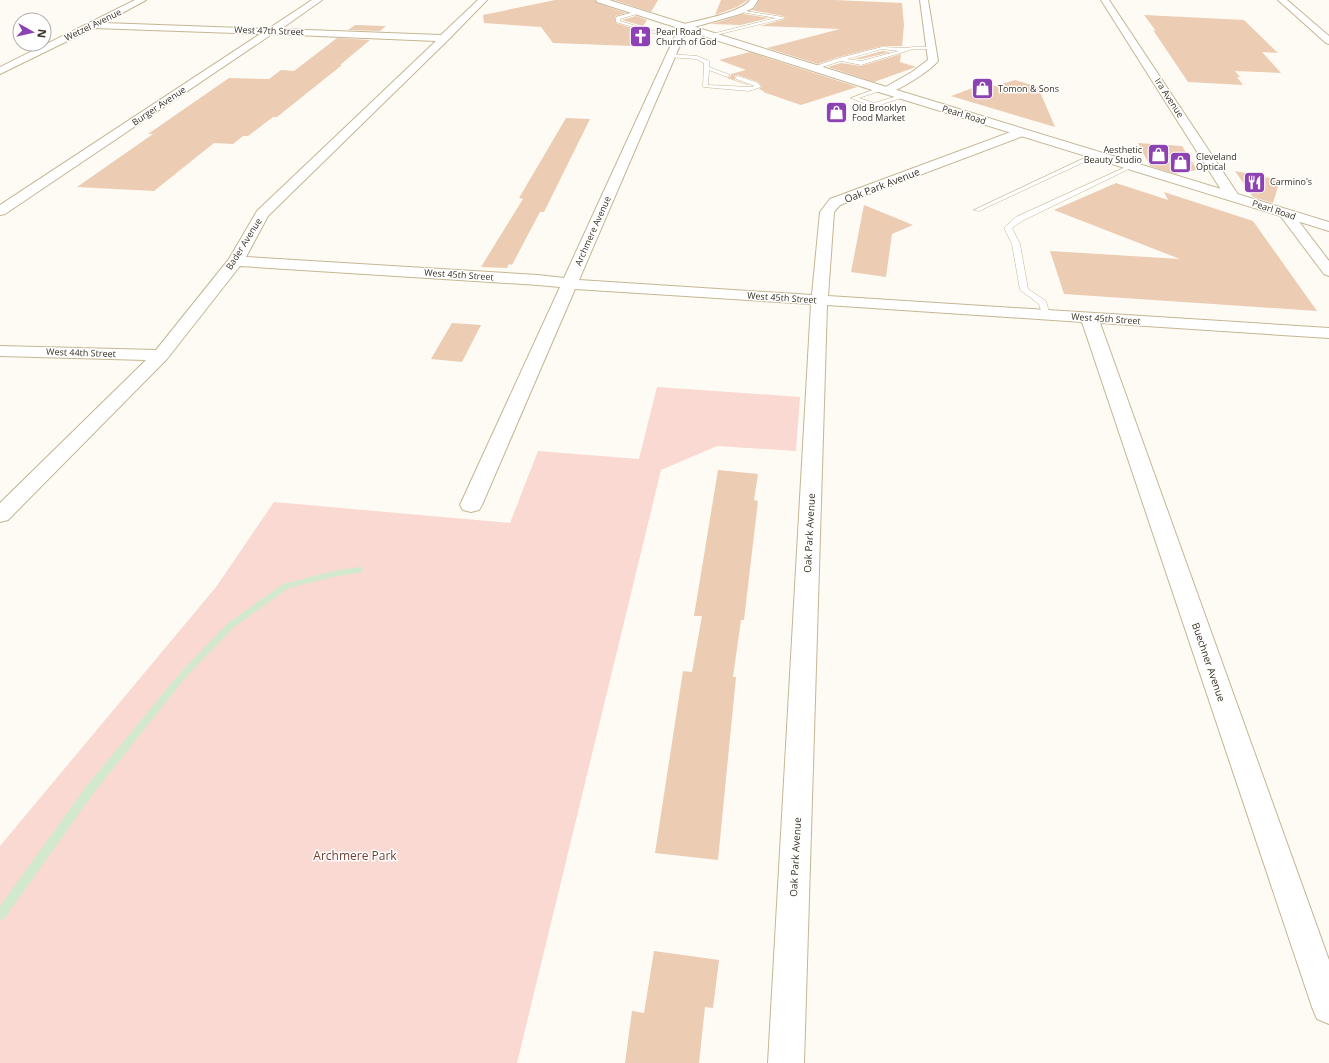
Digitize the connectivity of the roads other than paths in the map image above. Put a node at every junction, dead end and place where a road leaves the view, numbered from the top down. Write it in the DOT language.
graph roads {
  1 [pos="142,0"];
  2 [pos="318,0"];
  3 [pos="483,0"];
  4 [pos="600,0"];
  5 [pos="754,0"];
  6 [pos="924,0"];
  7 [pos="1105,0"];
  8 [pos="1282,0"];
  9 [pos="741,11"];
  10 [pos="638,12"];
  11 [pos="93,25"];
  12 [pos="681,30"];
  13 [pos="271,31"];
  14 [pos="710,36"];
  15 [pos="445,38"];
  16 [pos="1329,41"];
  17 [pos="931,48"];
  18 [pos="907,50"];
  19 [pos="670,56"];
  20 [pos="841,59"];
  21 [pos="707,68"];
  22 [pos="813,68"];
  23 [pos="0,71"];
  24 [pos="727,75"];
  25 [pos="738,78"];
  26 [pos="884,90"];
  27 [pos="904,96"];
  28 [pos="1019,132"];
  29 [pos="1096,155"];
  30 [pos="1132,166"];
  31 [pos="1232,196"];
  32 [pos="977,210"];
  33 [pos="0,211"];
  34 [pos="1286,214"];
  35 [pos="1329,227"];
  36 [pos="236,261"];
  37 [pos="1329,271"];
  38 [pos="570,284"];
  39 [pos="819,301"];
  40 [pos="1046,315"];
  41 [pos="1089,318"];
  42 [pos="1329,333"];
  43 [pos="0,351"];
  44 [pos="161,355"];
  45 [pos="471,505"];
  46 [pos="0,515"];
  47 [pos="1329,1007"];
  48 [pos="786,1063"];
  1 -- 11 [label="street, Wetzel Avenue"];
  2 -- 13 [label="street, Burger Avenue"];
  3 -- 15 [label="street, Bader Avenue"];
  4 -- 10 [label="street, Pearl Road"];
  5 -- 9 [label="street"];
  6 -- 17 [label="street"];
  7 -- 31 [label="street, Ira Avenue"];
  8 -- 16 [label="street"];
  9 -- 12 [label="street"];
  9 -- 14 [label="lane"];
  10 -- 12 [label="street, Pearl Road"];
  10 -- 12 [label="lane"];
  11 -- 13 [label="street, West 47th Street"];
  11 -- 23 [label="street, Wetzel Avenue"];
  12 -- 14 [label="street, Pearl Road"];
  12 -- 19 [label="street, Archmere Avenue"];
  13 -- 15 [label="street, West 47th Street"];
  13 -- 33 [label="street, Burger Avenue"];
  14 -- 22 [label="street, Pearl Road"];
  15 -- 36 [label="street, Bader Avenue"];
  17 -- 18 [label="lane"];
  17 -- 26 [label="street"];
  18 -- 20 [label="lane"];
  18 -- 20 [label="lane"];
  19 -- 21 [label="lane"];
  19 -- 38 [label="street, Archmere Avenue"];
  20 -- 22 [label="lane"];
  21 -- 24 [label="lane"];
  21 -- 25 [label="lane"];
  22 -- 26 [label="street, Pearl Road"];
  26 -- 27 [label="street, Pearl Road"];
  26 -- 27 [label="lane"];
  27 -- 28 [label="street, Pearl Road"];
  28 -- 29 [label="street, Pearl Road"];
  28 -- 39 [label="street, Oak Park Avenue"];
  29 -- 30 [label="street, Pearl Road"];
  29 -- 32 [label="lane"];
  30 -- 31 [label="street, Pearl Road"];
  30 -- 40 [label="lane"];
  31 -- 34 [label="street, Pearl Road"];
  34 -- 35 [label="street, Pearl Road"];
  34 -- 37 [label="street"];
  36 -- 38 [label="street, West 45th Street"];
  36 -- 44 [label="street, Bader Avenue"];
  38 -- 39 [label="street, West 45th Street"];
  38 -- 45 [label="street, Archmere Avenue"];
  39 -- 40 [label="street, West 45th Street"];
  39 -- 48 [label="street, Oak Park Avenue"];
  40 -- 41 [label="street, West 45th Street"];
  41 -- 42 [label="street, West 45th Street"];
  41 -- 47 [label="street, Buechner Avenue"];
  43 -- 44 [label="street, West 44th Street"];
  44 -- 46 [label="street, Bader Avenue"];
}
